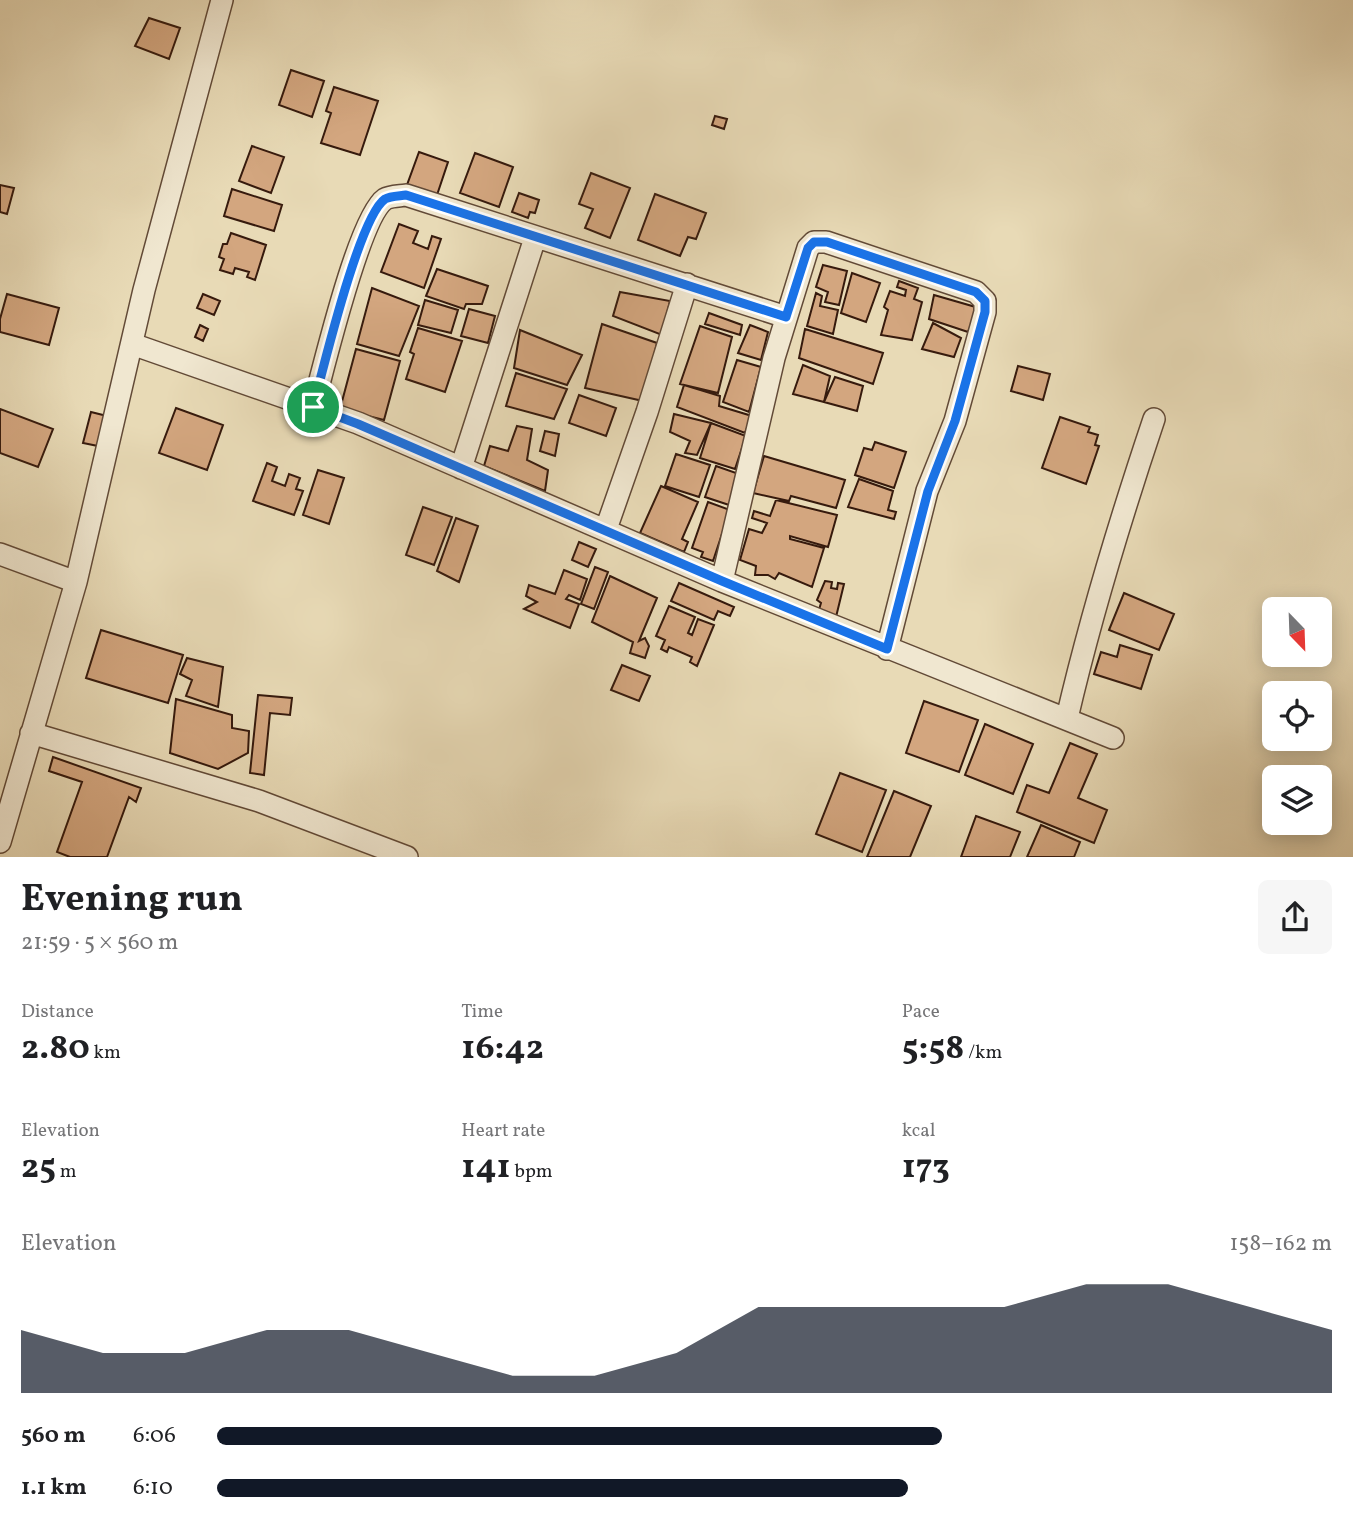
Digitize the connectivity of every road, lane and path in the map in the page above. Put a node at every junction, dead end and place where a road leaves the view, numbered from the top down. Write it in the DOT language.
graph roads {
  1 [pos="222,0"];
  2 [pos="535,237"];
  3 [pos="687,284"];
  4 [pos="786,317"];
  5 [pos="132,344"];
  6 [pos="313,407"];
  7 [pos="1154,419"];
  8 [pos="461,468"];
  9 [pos="606,529"];
  10 [pos="0,554"];
  11 [pos="722,581"];
  12 [pos="76,582"];
  13 [pos="887,649"];
  14 [pos="1067,718"];
  15 [pos="31,733"];
  16 [pos="1113,738"];
  17 [pos="0,842"];
  18 [pos="407,857"];
  1 -- 5 [label="street"];
  2 -- 3 [label="street"];
  2 -- 6 [label="street"];
  2 -- 8 [label="street"];
  3 -- 4 [label="street"];
  3 -- 9 [label="street"];
  4 -- 11 [label="street"];
  4 -- 13 [label="street"];
  5 -- 6 [label="street"];
  5 -- 12 [label="street"];
  6 -- 8 [label="street"];
  7 -- 14 [label="street"];
  8 -- 9 [label="street"];
  9 -- 11 [label="street"];
  10 -- 12 [label="street"];
  11 -- 13 [label="street"];
  12 -- 15 [label="street"];
  13 -- 14 [label="street"];
  14 -- 16 [label="street"];
  15 -- 17 [label="street"];
  15 -- 18 [label="street"];
}
